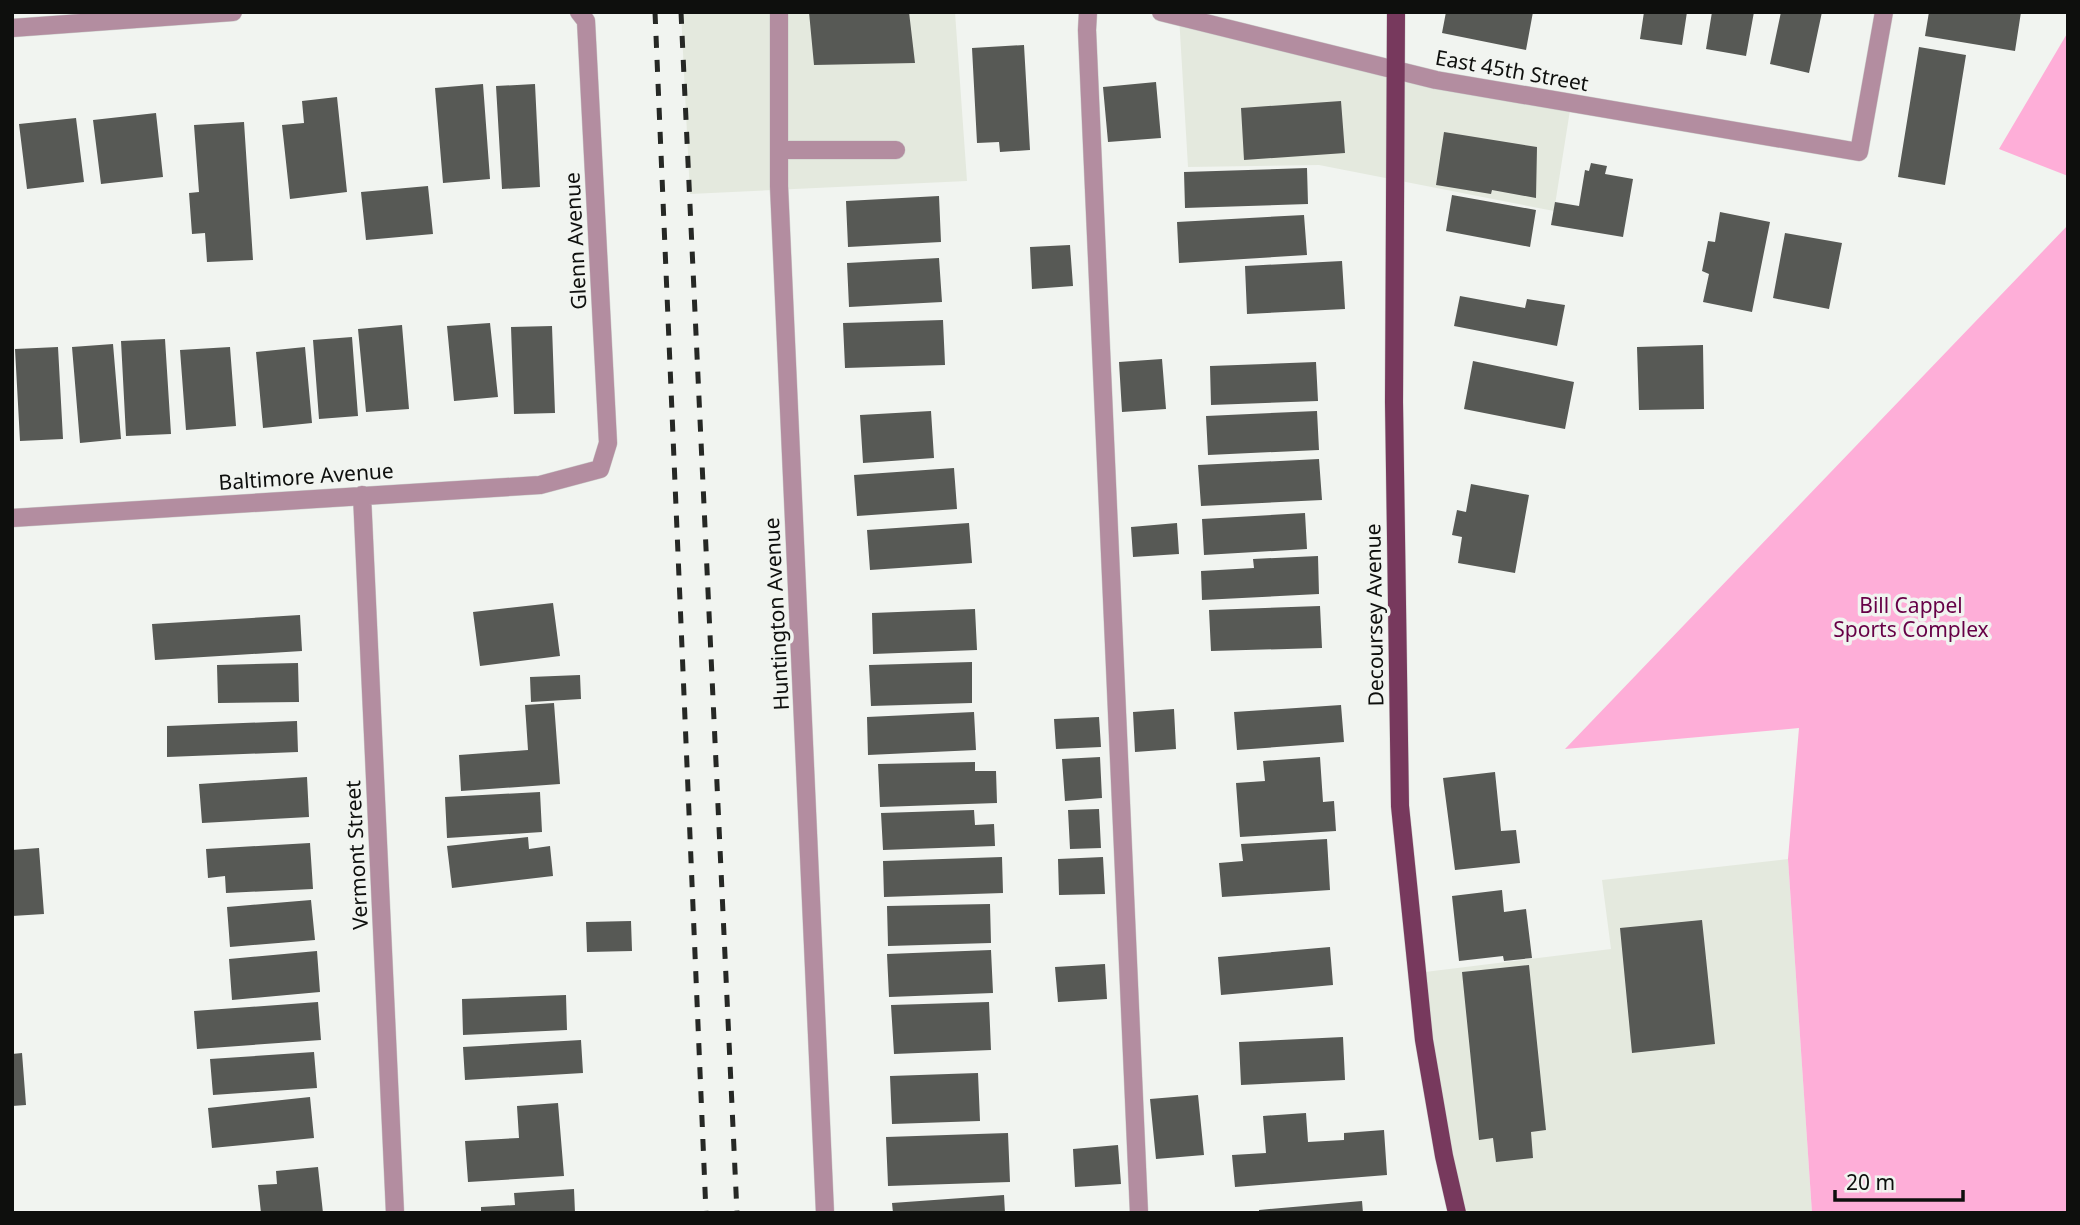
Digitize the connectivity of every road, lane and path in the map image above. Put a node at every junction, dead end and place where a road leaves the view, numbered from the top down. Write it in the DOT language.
graph roads {
  1 [pos="233,12"];
  2 [pos="579,12"];
  3 [pos="779,12"];
  4 [pos="1088,12"];
  5 [pos="1161,12"];
  6 [pos="1396,12"];
  7 [pos="1884,12"];
  8 [pos="12,28"];
  9 [pos="1396,71"];
  10 [pos="779,150"];
  11 [pos="896,150"];
  12 [pos="600,469"];
  13 [pos="362,495"];
  14 [pos="12,518"];
  15 [pos="394,1213"];
  16 [pos="825,1213"];
  17 [pos="1139,1213"];
  18 [pos="1457,1213"];
  1 -- 8 [label="street"];
  2 -- 12 [label="street, Glenn Avenue"];
  3 -- 10 [label="street, Huntington Avenue"];
  4 -- 17 [label="street"];
  5 -- 9 [label="street, East 45th Street"];
  6 -- 9 [label="main road, Decoursey Avenue"];
  7 -- 9 [label="street, East 45th Street"];
  9 -- 18 [label="main road, Decoursey Avenue"];
  10 -- 11 [label="street"];
  10 -- 16 [label="street, Huntington Avenue"];
  12 -- 13 [label="street, Baltimore Avenue"];
  13 -- 14 [label="street, Baltimore Avenue"];
  13 -- 15 [label="street, Vermont Street"];
}
